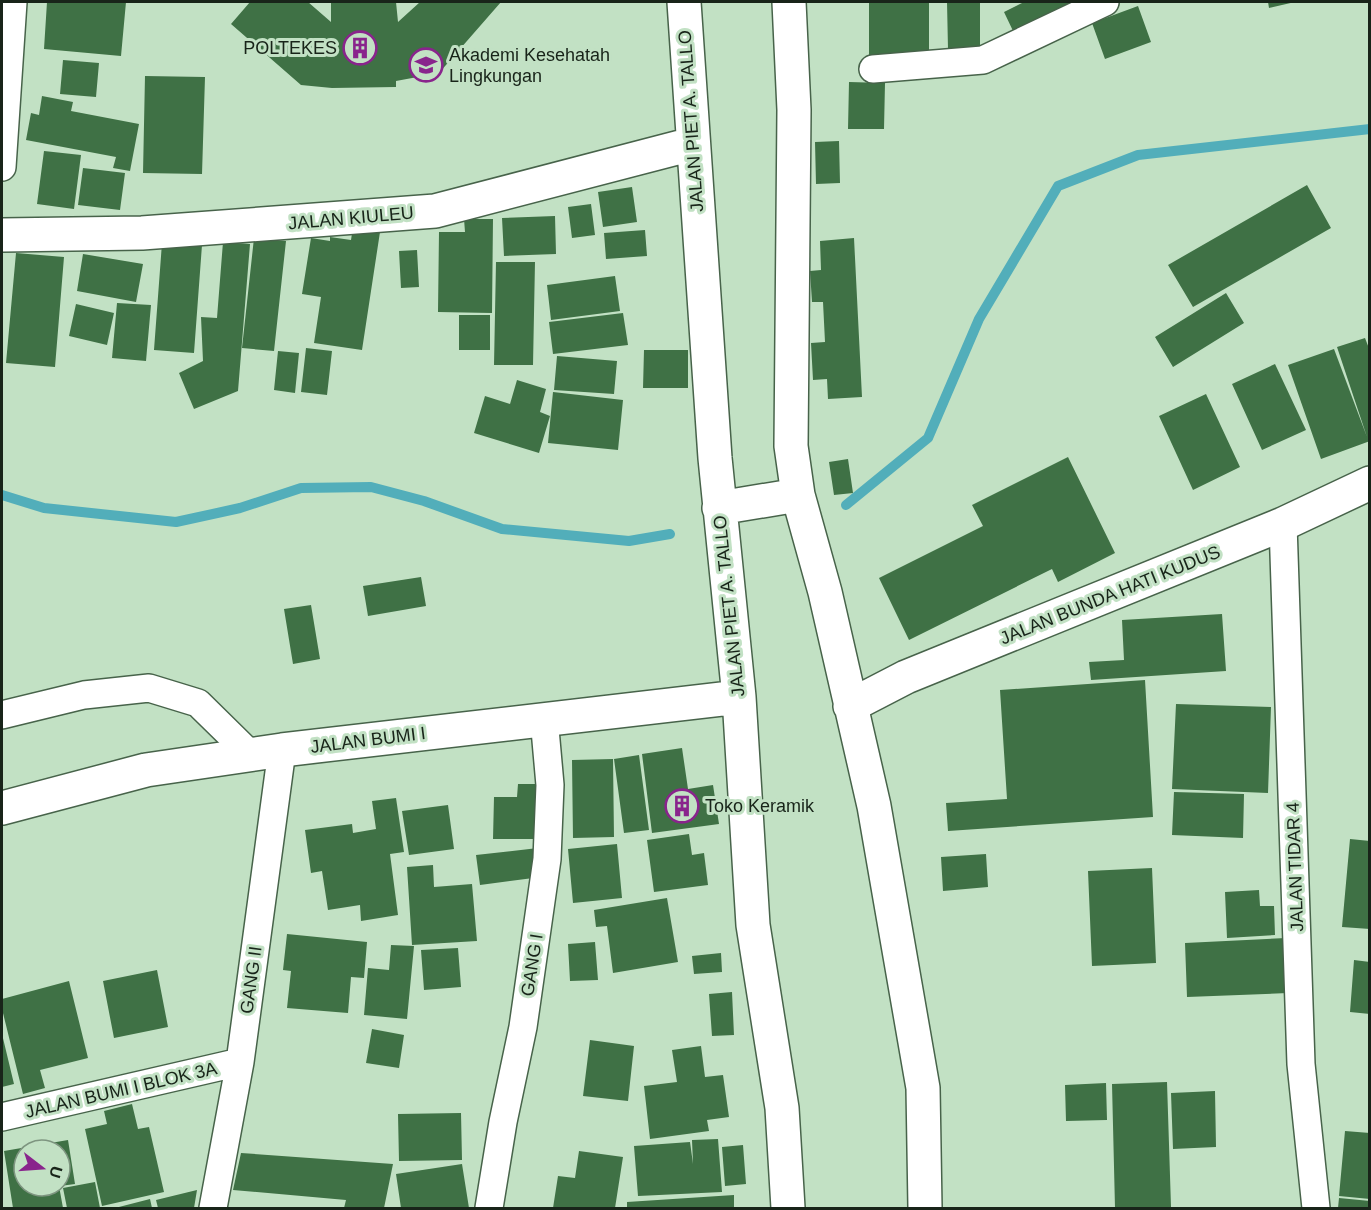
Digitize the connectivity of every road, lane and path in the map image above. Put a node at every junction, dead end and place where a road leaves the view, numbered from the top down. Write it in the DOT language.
graph roads {
  1 [pos="13,2"];
  2 [pos="684,2"];
  3 [pos="789,2"];
  4 [pos="1105,2"];
  5 [pos="6,32"];
  6 [pos="873,69"];
  7 [pos="692,144"];
  8 [pos="2,167"];
  9 [pos="2,235"];
  10 [pos="1370,483"];
  11 [pos="798,495"];
  12 [pos="719,508"];
  13 [pos="1282,525"];
  14 [pos="738,697"];
  15 [pos="850,706"];
  16 [pos="2,715"];
  17 [pos="544,718"];
  18 [pos="266,753"];
  19 [pos="2,808"];
  20 [pos="240,1062"];
  21 [pos="2,1117"];
  22 [pos="213,1209"];
  23 [pos="489,1209"];
  24 [pos="788,1209"];
  25 [pos="925,1209"];
  26 [pos="1316,1209"];
  1 -- 5 [label="street"];
  2 -- 7 [label="main road, JALAN PIET A. TALLO"];
  3 -- 11 [label="main road"];
  4 -- 6 [label="street"];
  5 -- 8 [label="street"];
  7 -- 9 [label="main road, JALAN KIULEU"];
  7 -- 12 [label="main road, JALAN PIET A. TALLO"];
  10 -- 13 [label="main road, JALAN BUNDA HATI KUDUS"];
  11 -- 12 [label="main road"];
  11 -- 15 [label="main road"];
  12 -- 14 [label="main road, JALAN PIET A. TALLO"];
  13 -- 15 [label="main road, JALAN BUNDA HATI KUDUS"];
  13 -- 26 [label="street, JALAN TIDAR 4"];
  14 -- 17 [label="main road, JALAN BUMI I"];
  14 -- 24 [label="main road, JALAN PIET A. TALLO"];
  15 -- 25 [label="main road"];
  16 -- 18 [label="street"];
  17 -- 18 [label="main road, JALAN BUMI I"];
  17 -- 23 [label="street, GANG I"];
  18 -- 19 [label="main road, JALAN BUMI I"];
  18 -- 20 [label="street, GANG II"];
  20 -- 21 [label="street, JALAN BUMI I BLOK 3A"];
  20 -- 22 [label="street, GANG II"];
}
